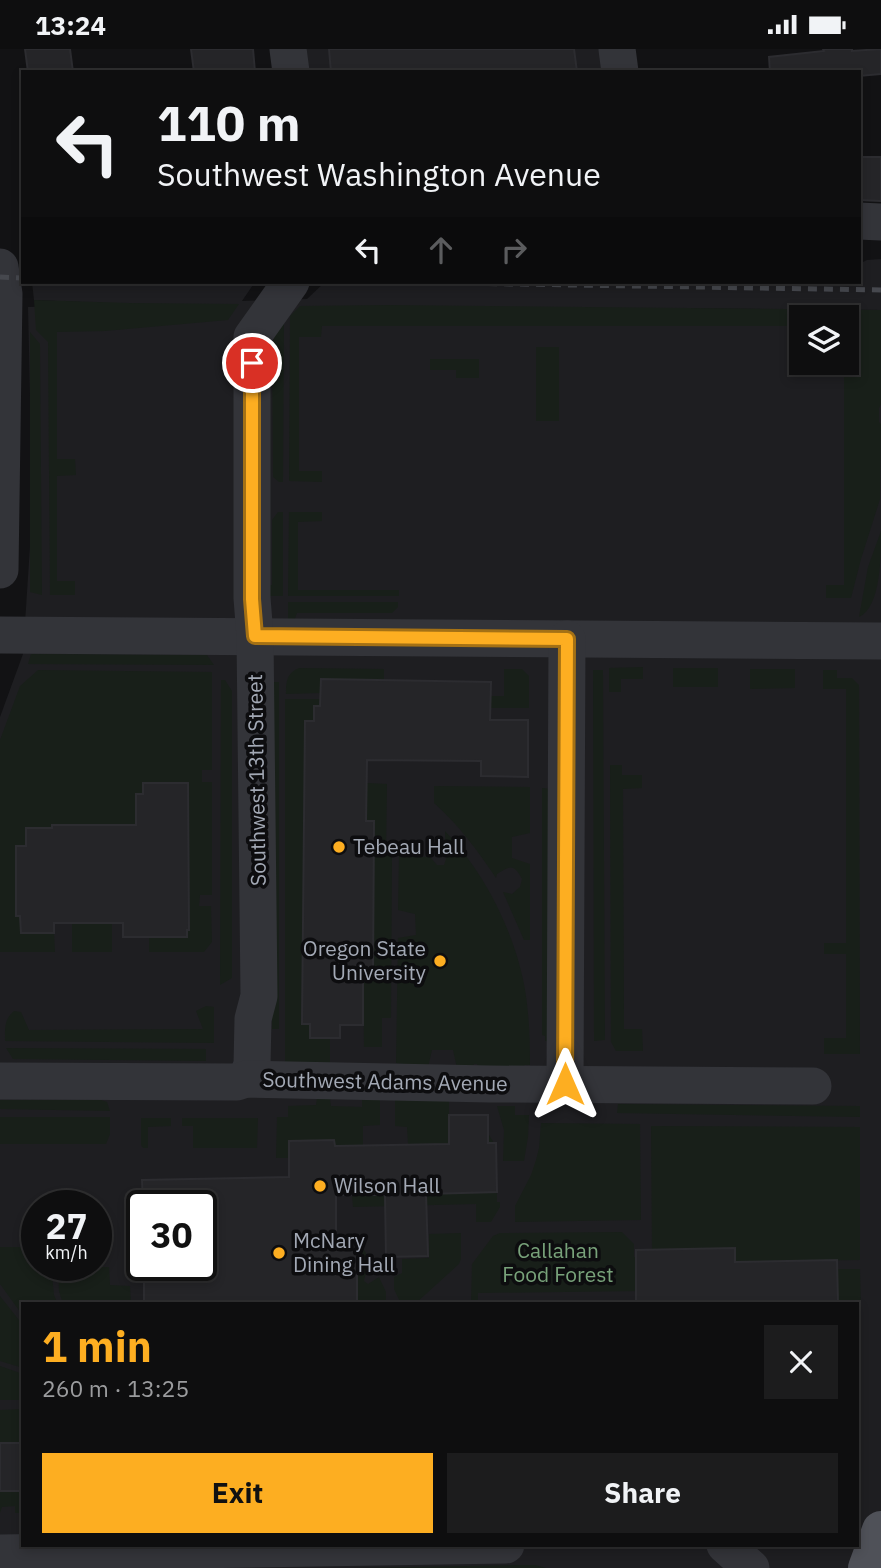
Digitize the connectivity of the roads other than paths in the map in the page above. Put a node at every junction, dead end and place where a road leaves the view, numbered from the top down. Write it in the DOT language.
graph roads {
  1 [pos="288,49"];
  2 [pos="617,49"];
  3 [pos="291,70"];
  4 [pos="620,70"];
  5 [pos="861,221"];
  6 [pos="881,222"];
  7 [pos="0,267"];
  8 [pos="290,284"];
  9 [pos="0,570"];
  10 [pos="0,635"];
  11 [pos="255,636"];
  12 [pos="567,639"];
  13 [pos="881,641"];
  14 [pos="246,1079"];
  15 [pos="0,1081"];
  16 [pos="565,1084"];
  17 [pos="813,1086"];
  18 [pos="380,1547"];
  19 [pos="727,1547"];
  20 [pos="0,1553"];
  21 [pos="751,1568"];
  1 -- 3 [label="street"];
  2 -- 4 [label="street"];
  5 -- 6 [label="street"];
  7 -- 9 [label="street"];
  8 -- 11 [label="street, Southwest 13th Street"];
  10 -- 11 [label="street"];
  11 -- 12 [label="street"];
  11 -- 14 [label="street, Southwest 13th Street"];
  12 -- 13 [label="street"];
  12 -- 16 [label="street"];
  14 -- 15 [label="street, Southwest Adams Avenue"];
  14 -- 16 [label="street, Southwest Adams Avenue"];
  16 -- 17 [label="street, Southwest Adams Avenue"];
  18 -- 20 [label="street"];
  19 -- 21 [label="street"];
}
